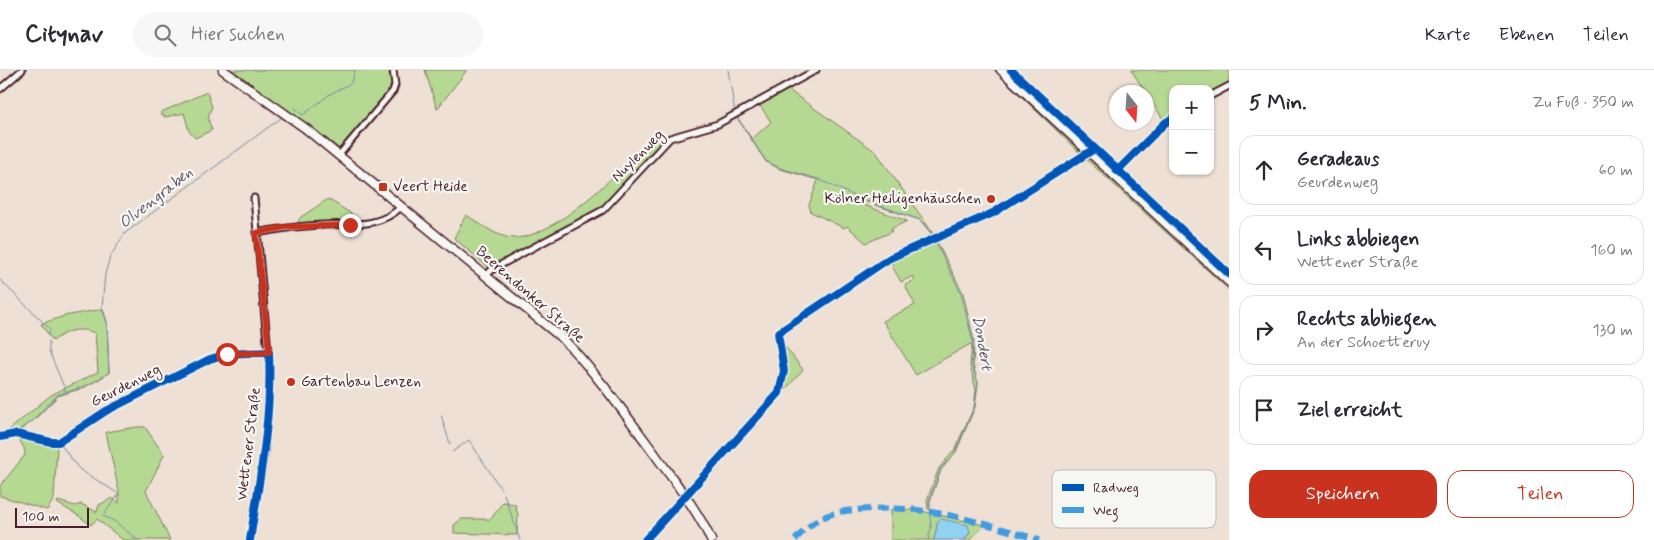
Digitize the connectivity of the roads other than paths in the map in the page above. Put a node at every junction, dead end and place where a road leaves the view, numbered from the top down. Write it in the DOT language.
graph roads {
  1 [pos="22,70"];
  2 [pos="223,70"];
  3 [pos="393,70"];
  4 [pos="816,70"];
  5 [pos="1001,70"];
  6 [pos="1229,86"];
  7 [pos="0,89"];
  8 [pos="1214,94"];
  9 [pos="1169,120"];
  10 [pos="339,155"];
  11 [pos="1113,176"];
  12 [pos="254,198"];
  13 [pos="401,207"];
  14 [pos="256,233"];
  15 [pos="486,275"];
  16 [pos="1229,282"];
  17 [pos="269,352"];
  18 [pos="0,437"];
  19 [pos="250,540"];
  20 [pos="711,540"];
  1 -- 7 [label="street"];
  2 -- 10 [label="street"];
  3 -- 10 [label="street"];
  4 -- 15 [label="street, Nuylenweg"];
  5 -- 11 [label="street"];
  6 -- 8 [label="street"];
  9 -- 11 [label="street"];
  10 -- 13 [label="street, Beerendonker Straße"];
  11 -- 16 [label="street"];
  12 -- 14 [label="street, Wettener Straße"];
  13 -- 14 [label="street"];
  13 -- 15 [label="street, Beerendonker Straße"];
  14 -- 17 [label="street, Wettener Straße"];
  15 -- 20 [label="street, Beerendonker Straße"];
  17 -- 18 [label="street, Geurdenweg"];
  17 -- 19 [label="street, Wettener Straße"];
}
